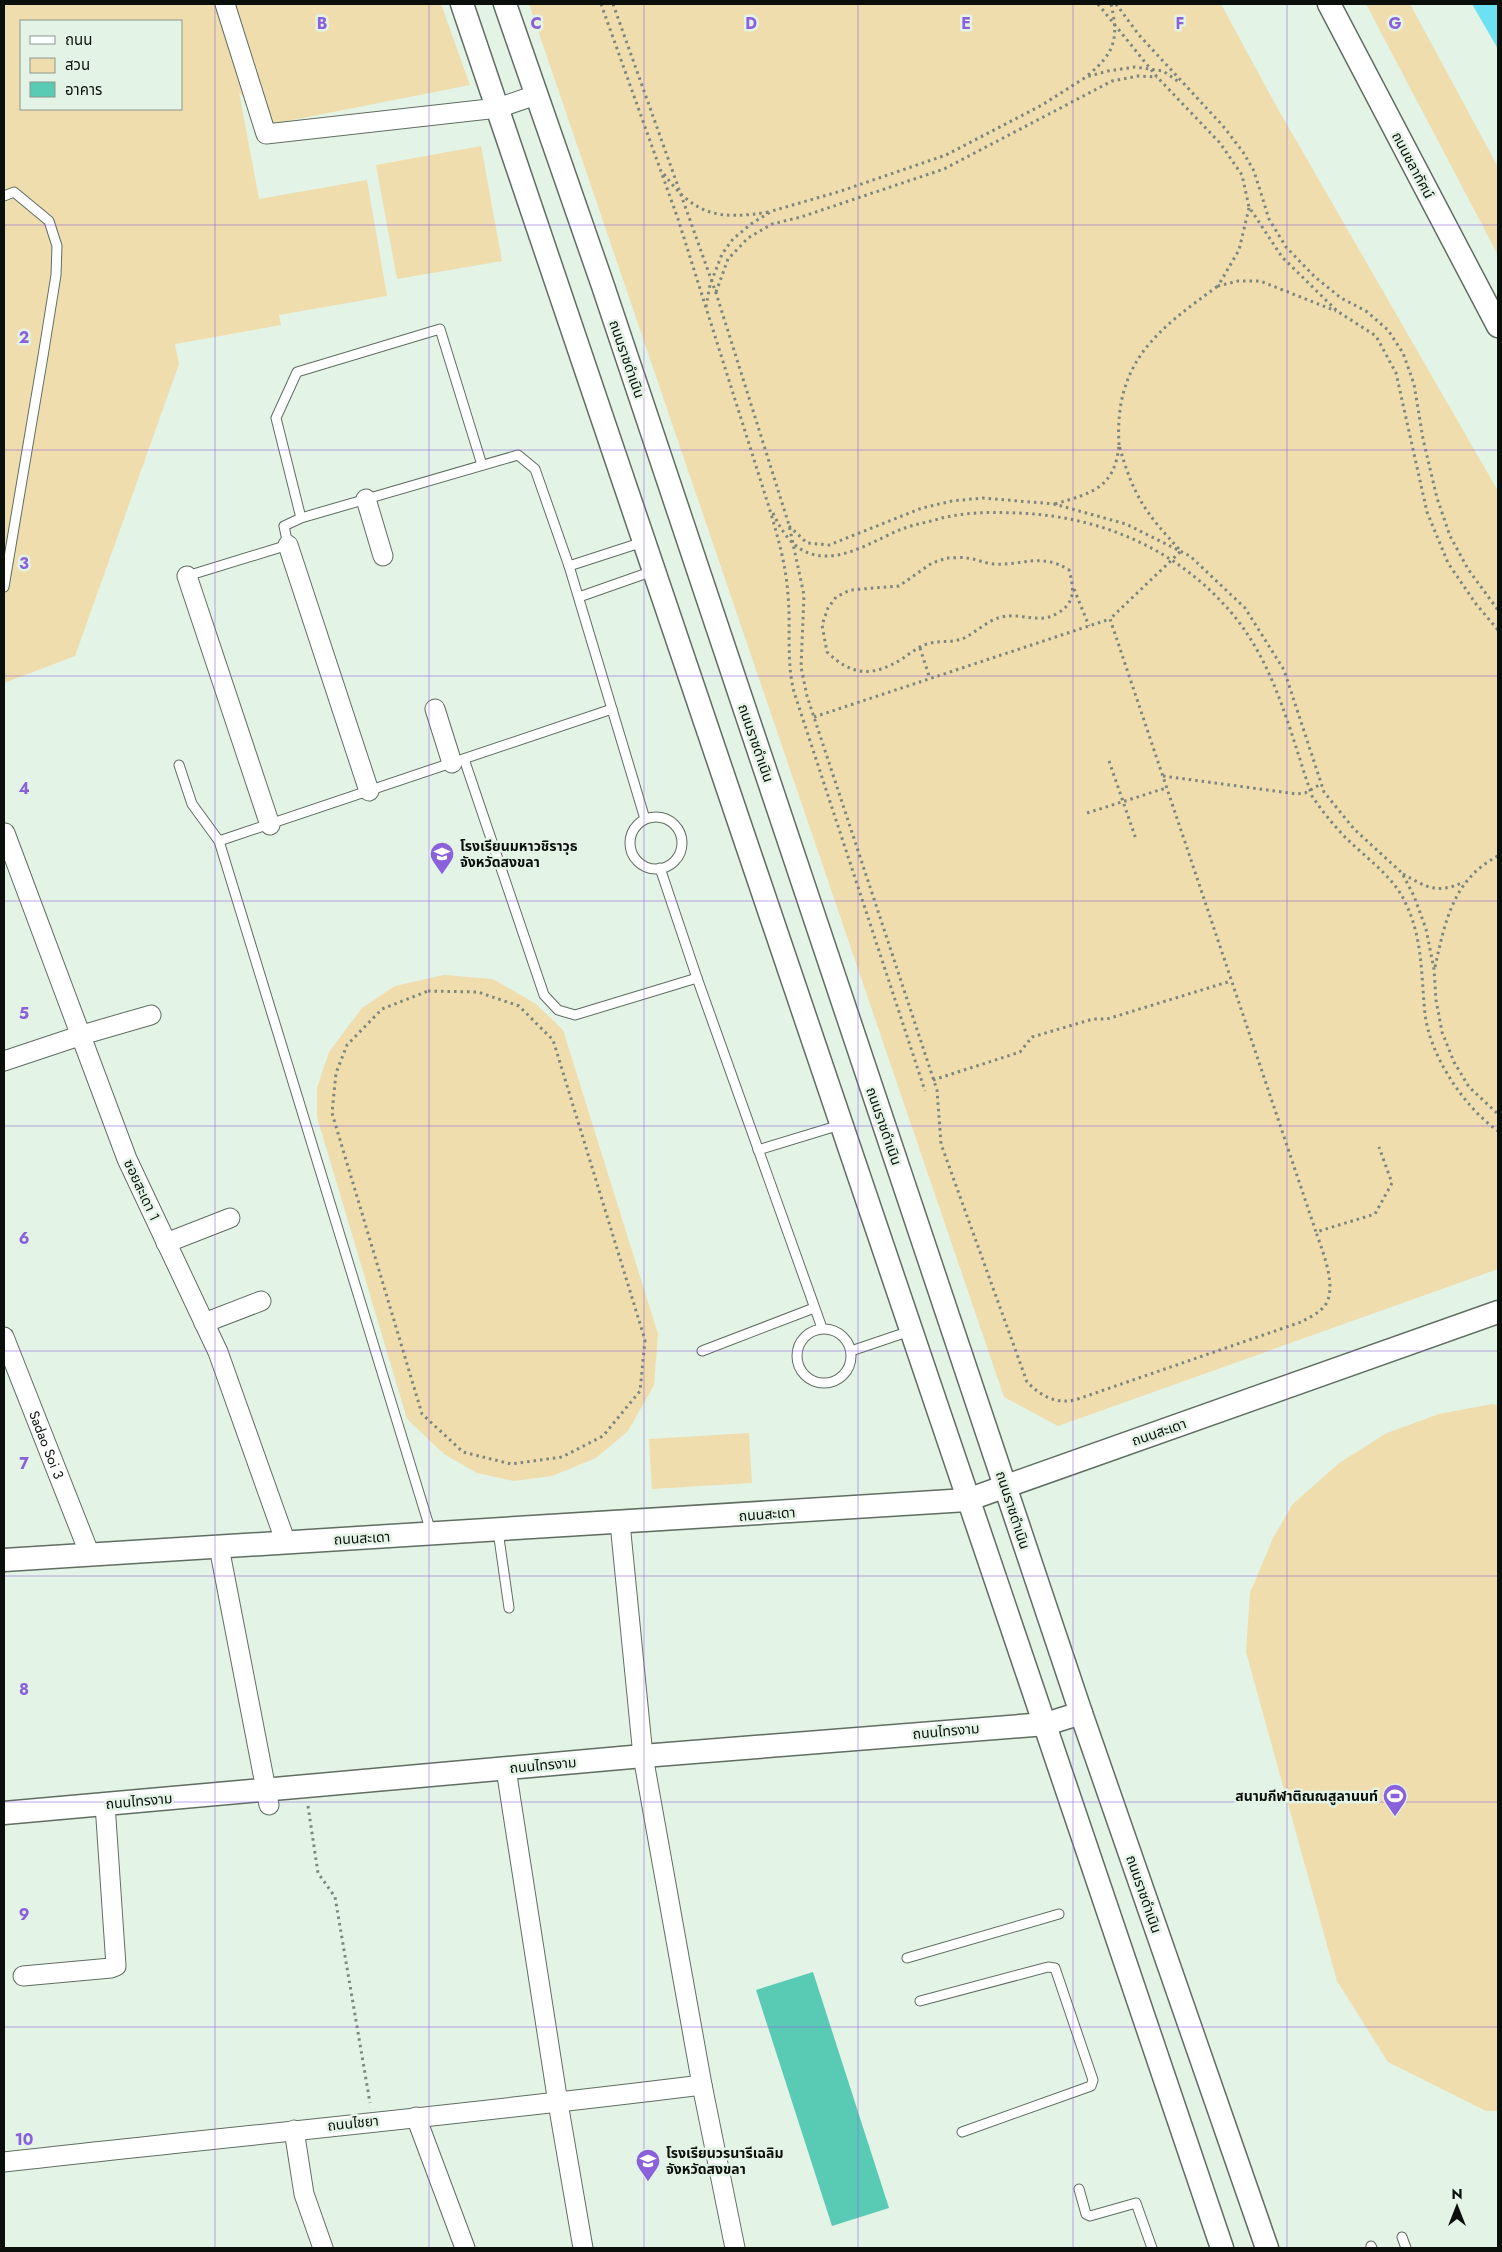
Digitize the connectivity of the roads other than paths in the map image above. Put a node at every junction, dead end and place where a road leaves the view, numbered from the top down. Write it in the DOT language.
graph roads {
  1 [pos="225,4"];
  2 [pos="462,4"];
  3 [pos="505,4"];
  4 [pos="1329,4"];
  5 [pos="536,95"];
  6 [pos="498,108"];
  7 [pos="4,196"];
  8 [pos="1498,326"];
  9 [pos="482,466"];
  10 [pos="366,500"];
  11 [pos="301,518"];
  12 [pos="643,542"];
  13 [pos="288,545"];
  14 [pos="383,556"];
  15 [pos="569,566"];
  16 [pos="653,571"];
  17 [pos="187,576"];
  18 [pos="4,587"];
  19 [pos="579,597"];
  20 [pos="435,709"];
  21 [pos="612,709"];
  22 [pos="458,761"];
  23 [pos="179,765"];
  24 [pos="370,791"];
  25 [pos="646,819"];
  26 [pos="270,825"];
  27 [pos="5,833"];
  28 [pos="219,841"];
  29 [pos="660,868"];
  30 [pos="696,978"];
  31 [pos="151,1015"];
  32 [pos="82,1035"];
  33 [pos="4,1061"];
  34 [pos="840,1125"];
  35 [pos="758,1150"];
  36 [pos="230,1218"];
  37 [pos="166,1243"];
  38 [pos="262,1302"];
  39 [pos="814,1308"];
  40 [pos="1498,1312"];
  41 [pos="204,1323"];
  42 [pos="822,1328"];
  43 [pos="911,1330"];
  44 [pos="4,1337"];
  45 [pos="702,1351"];
  46 [pos="851,1351"];
  47 [pos="1005,1486"];
  48 [pos="967,1500"];
  49 [pos="620,1523"];
  50 [pos="498,1530"];
  51 [pos="432,1534"];
  52 [pos="286,1543"];
  53 [pos="219,1547"];
  54 [pos="90,1555"];
  55 [pos="4,1560"];
  56 [pos="510,1608"];
  57 [pos="1081,1713"];
  58 [pos="1046,1724"];
  59 [pos="643,1756"];
  60 [pos="506,1769"];
  61 [pos="267,1797"];
  62 [pos="105,1804"];
  63 [pos="4,1813"];
  64 [pos="1059,1914"];
  65 [pos="907,1958"];
  66 [pos="23,1976"];
  67 [pos="920,2001"];
  68 [pos="702,2085"];
  69 [pos="558,2104"];
  70 [pos="416,2117"];
  71 [pos="294,2130"];
  72 [pos="962,2132"];
  73 [pos="4,2162"];
  74 [pos="1079,2189"];
  75 [pos="1402,2237"];
  76 [pos="323,2248"];
  77 [pos="466,2248"];
  78 [pos="583,2248"];
  79 [pos="735,2248"];
  80 [pos="1152,2248"];
  81 [pos="1222,2248"];
  82 [pos="1267,2248"];
  83 [pos="1406,2248"];
  1 -- 6 [label="street"];
  2 -- 6 [label="street"];
  3 -- 5 [label="street, ถนนราชดำเนิน"];
  4 -- 8 [label="street, ถนนชลาทัศน์"];
  5 -- 6 [label="street"];
  5 -- 47 [label="street, ถนนราชดำเนิน"];
  6 -- 12 [label="street"];
  7 -- 18 [label="lane"];
  9 -- 10 [label="lane"];
  9 -- 11 [label="lane"];
  9 -- 15 [label="lane"];
  10 -- 11 [label="lane"];
  10 -- 14 [label="street"];
  11 -- 13 [label="lane"];
  12 -- 15 [label="lane"];
  12 -- 16 [label="street"];
  13 -- 17 [label="lane"];
  13 -- 24 [label="street"];
  15 -- 19 [label="lane"];
  16 -- 19 [label="lane"];
  16 -- 34 [label="street"];
  17 -- 26 [label="street"];
  19 -- 21 [label="lane"];
  20 -- 22 [label="street"];
  21 -- 22 [label="lane"];
  21 -- 25 [label="lane"];
  22 -- 24 [label="lane"];
  22 -- 30 [label="lane"];
  23 -- 28 [label="lane"];
  24 -- 26 [label="lane"];
  25 -- 29 [label="lane"];
  25 -- 29 [label="lane"];
  26 -- 28 [label="lane"];
  27 -- 32 [label="street, ซอยสะเดา 1"];
  28 -- 51 [label="lane"];
  29 -- 30 [label="lane"];
  30 -- 35 [label="lane"];
  31 -- 32 [label="street"];
  32 -- 33 [label="street"];
  32 -- 37 [label="street, ซอยสะเดา 1"];
  34 -- 35 [label="lane"];
  34 -- 43 [label="street"];
  35 -- 39 [label="lane"];
  36 -- 37 [label="street"];
  37 -- 41 [label="street, ซอยสะเดา 1"];
  38 -- 41 [label="street"];
  39 -- 42 [label="lane"];
  39 -- 45 [label="lane"];
  40 -- 47 [label="street, ถนนสะเดา"];
  41 -- 52 [label="street, ซอยสะเดา 1"];
  42 -- 46 [label="lane"];
  42 -- 46 [label="lane"];
  43 -- 46 [label="lane"];
  43 -- 48 [label="street"];
  44 -- 54 [label="street, Sadao Soi 3"];
  47 -- 48 [label="street, ถนนสะเดา"];
  47 -- 57 [label="street, ถนนราชดำเนิน"];
  48 -- 49 [label="street, ถนนสะเดา"];
  48 -- 58 [label="street"];
  49 -- 50 [label="street, ถนนสะเดา"];
  49 -- 59 [label="street"];
  50 -- 51 [label="street, ถนนสะเดา"];
  50 -- 56 [label="lane"];
  51 -- 52 [label="street, ถนนสะเดา"];
  52 -- 53 [label="street, ถนนสะเดา"];
  53 -- 54 [label="street, ถนนสะเดา"];
  53 -- 61 [label="street"];
  54 -- 55 [label="street, ถนนสะเดา"];
  57 -- 58 [label="street, ถนนไทรงาม"];
  57 -- 82 [label="street, ถนนราชดำเนิน"];
  58 -- 59 [label="street, ถนนไทรงาม"];
  58 -- 81 [label="street"];
  59 -- 60 [label="street, ถนนไทรงาม"];
  59 -- 68 [label="street"];
  60 -- 61 [label="street, ถนนไทรงาม"];
  60 -- 69 [label="street"];
  61 -- 62 [label="street, ถนนไทรงาม"];
  62 -- 63 [label="street, ถนนไทรงาม"];
  62 -- 66 [label="street"];
  64 -- 65 [label="lane"];
  67 -- 72 [label="lane"];
  68 -- 69 [label="street, ถนนไชยา"];
  68 -- 79 [label="street"];
  69 -- 70 [label="street, ถนนไชยา"];
  69 -- 78 [label="street"];
  70 -- 71 [label="street, ถนนไชยา"];
  70 -- 77 [label="street"];
  71 -- 73 [label="street, ถนนไชยา"];
  71 -- 76 [label="street"];
  74 -- 80 [label="lane"];
  75 -- 83 [label="lane"];
}
